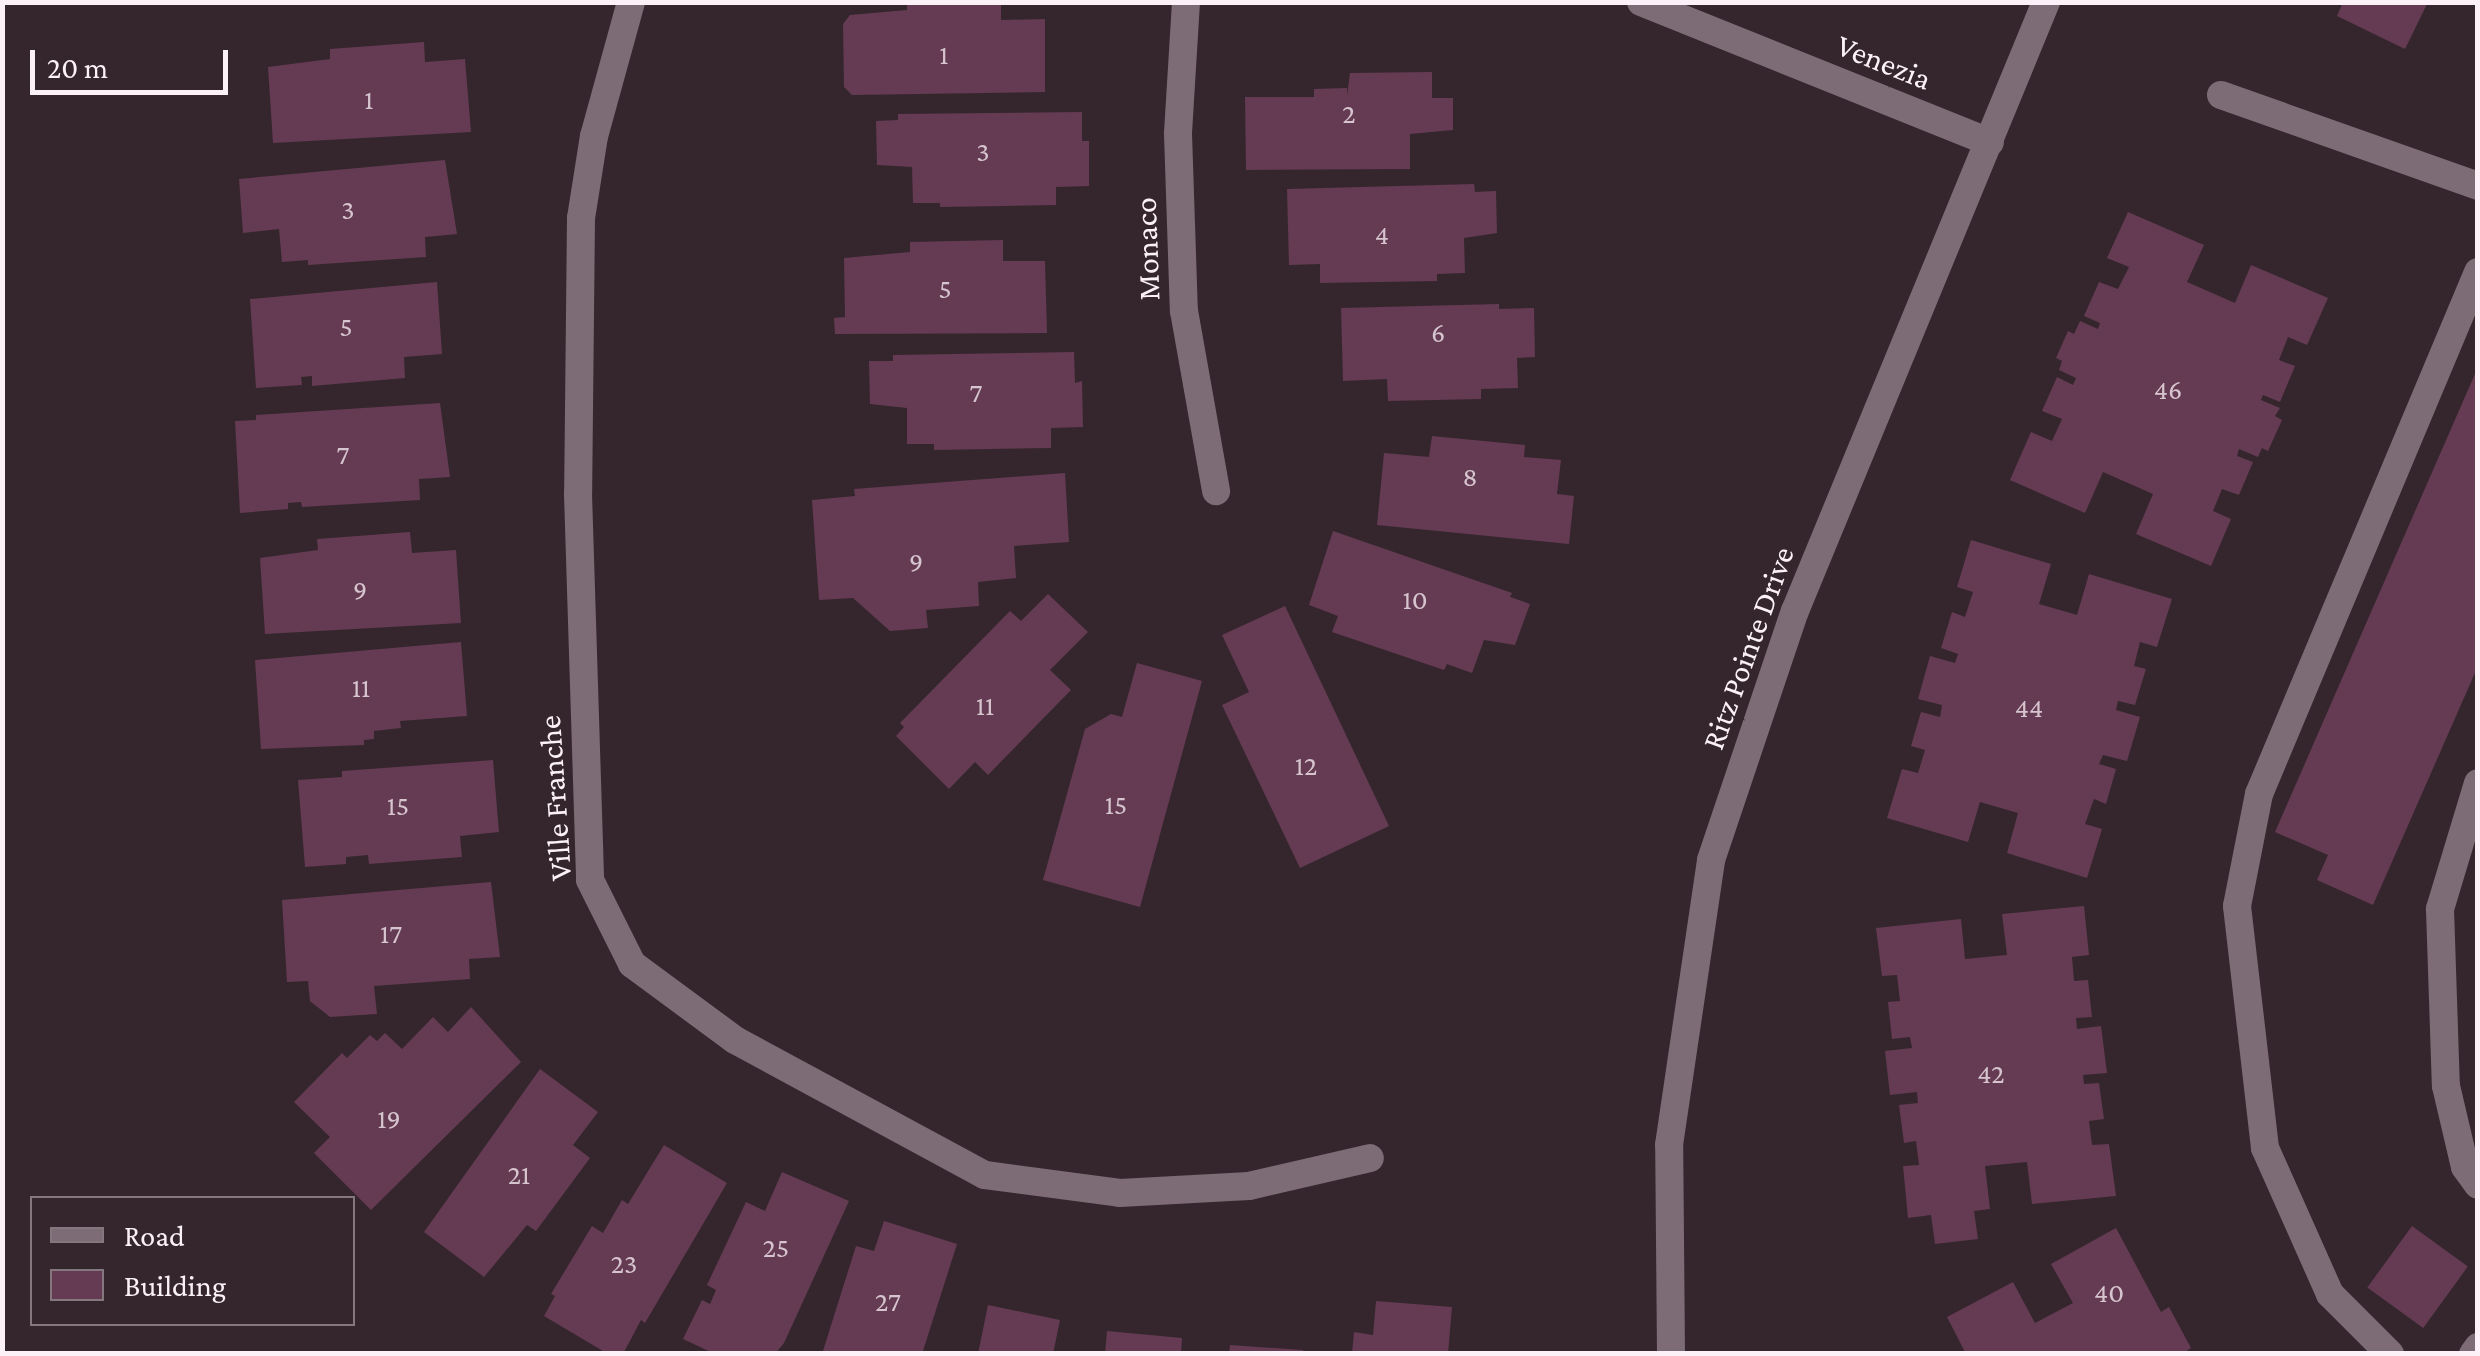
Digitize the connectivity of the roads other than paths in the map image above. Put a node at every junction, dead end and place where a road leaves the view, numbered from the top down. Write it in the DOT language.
graph roads {
  1 [pos="630,2"];
  2 [pos="1186,2"];
  3 [pos="1641,2"];
  4 [pos="2046,2"];
  5 [pos="2221,95"];
  6 [pos="1990,142"];
  7 [pos="2478,186"];
  8 [pos="2478,272"];
  9 [pos="1216,491"];
  10 [pos="2478,784"];
  11 [pos="1370,1158"];
  12 [pos="2478,1186"];
  13 [pos="2478,1347"];
  14 [pos="1671,1354"];
  15 [pos="2390,1354"];
  16 [pos="2473,1354"];
  1 -- 11 [label="street, Ville Franche"];
  2 -- 9 [label="street, Monaco"];
  3 -- 6 [label="street, Venezia"];
  4 -- 6 [label="street, Ritz Pointe Drive"];
  5 -- 7 [label="street"];
  6 -- 14 [label="street, Ritz Pointe Drive"];
  8 -- 15 [label="street"];
  10 -- 12 [label="street"];
  13 -- 16 [label="street"];
}
